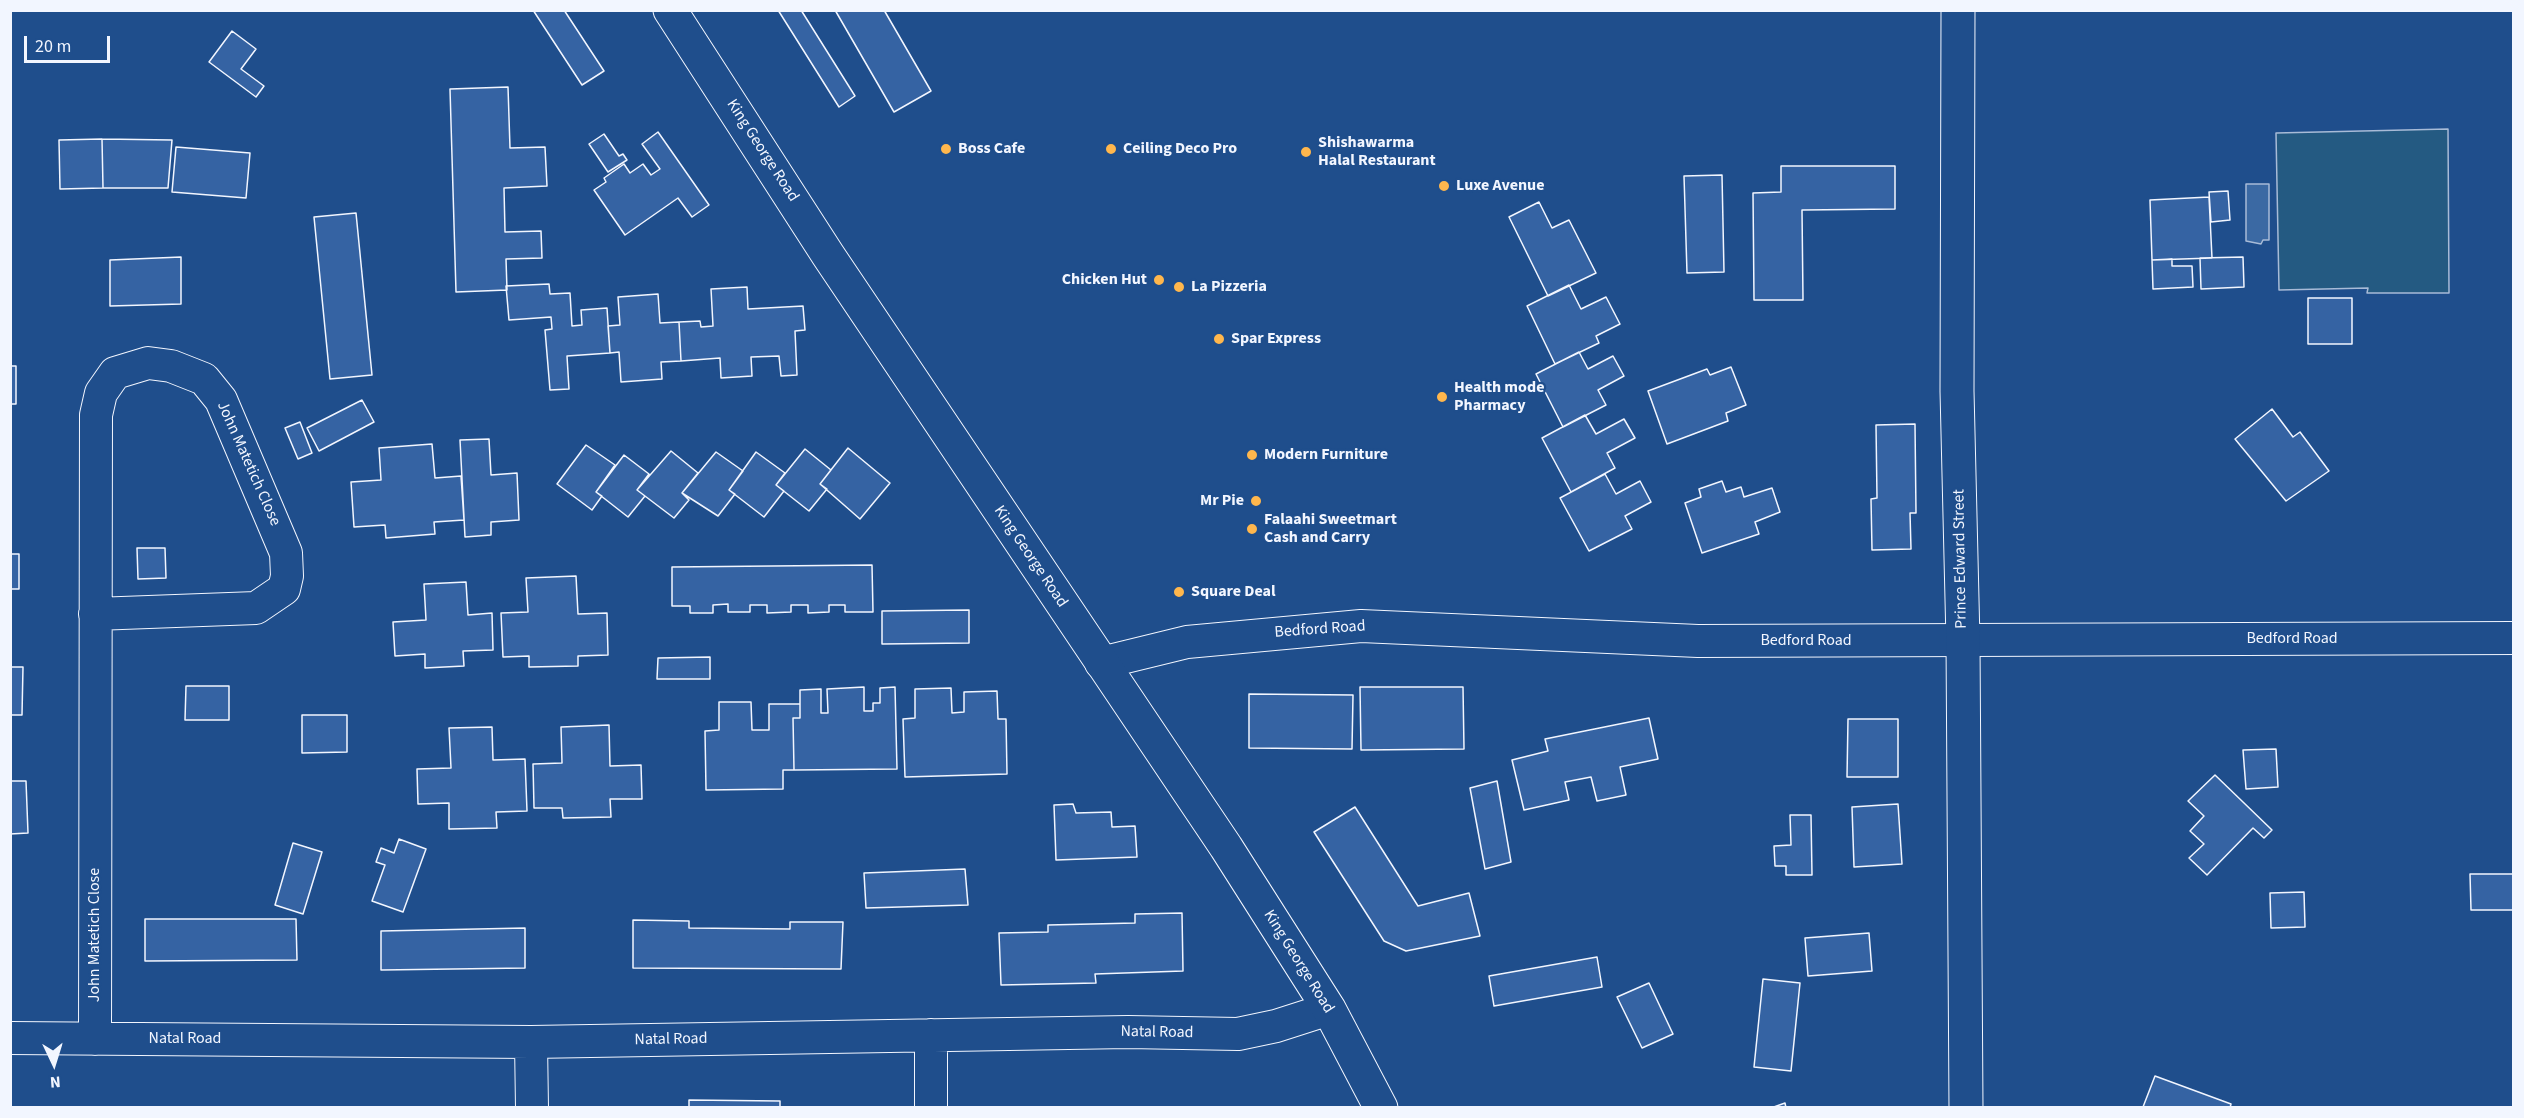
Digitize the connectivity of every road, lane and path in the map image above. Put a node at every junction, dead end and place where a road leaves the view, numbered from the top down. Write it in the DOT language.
graph roads {
  1 [pos="670,10"];
  2 [pos="1958,10"];
  3 [pos="95,614"];
  4 [pos="2514,638"];
  5 [pos="1963,641"];
  6 [pos="1101,663"];
  7 [pos="1329,1009"];
  8 [pos="931,1035"];
  9 [pos="10,1038"];
  10 [pos="95,1039"];
  11 [pos="531,1042"];
  12 [pos="532,1107"];
  13 [pos="931,1107"];
  14 [pos="1382,1107"];
  15 [pos="1966,1107"];
  1 -- 6 [label="main road, King George Road"];
  2 -- 5 [label="main road, Prince Edward Street"];
  3 -- 3 [label="street, John Matetich Close"];
  3 -- 10 [label="street, John Matetich Close"];
  4 -- 5 [label="street, Bedford Road"];
  5 -- 6 [label="street, Bedford Road"];
  5 -- 15 [label="main road, Prince Edward Street"];
  6 -- 7 [label="main road, King George Road"];
  7 -- 8 [label="street, Natal Road"];
  7 -- 14 [label="main road, King George Road"];
  8 -- 11 [label="street, Natal Road"];
  8 -- 13 [label="street"];
  9 -- 10 [label="street, Natal Road"];
  10 -- 11 [label="street, Natal Road"];
  11 -- 12 [label="street"];
}
